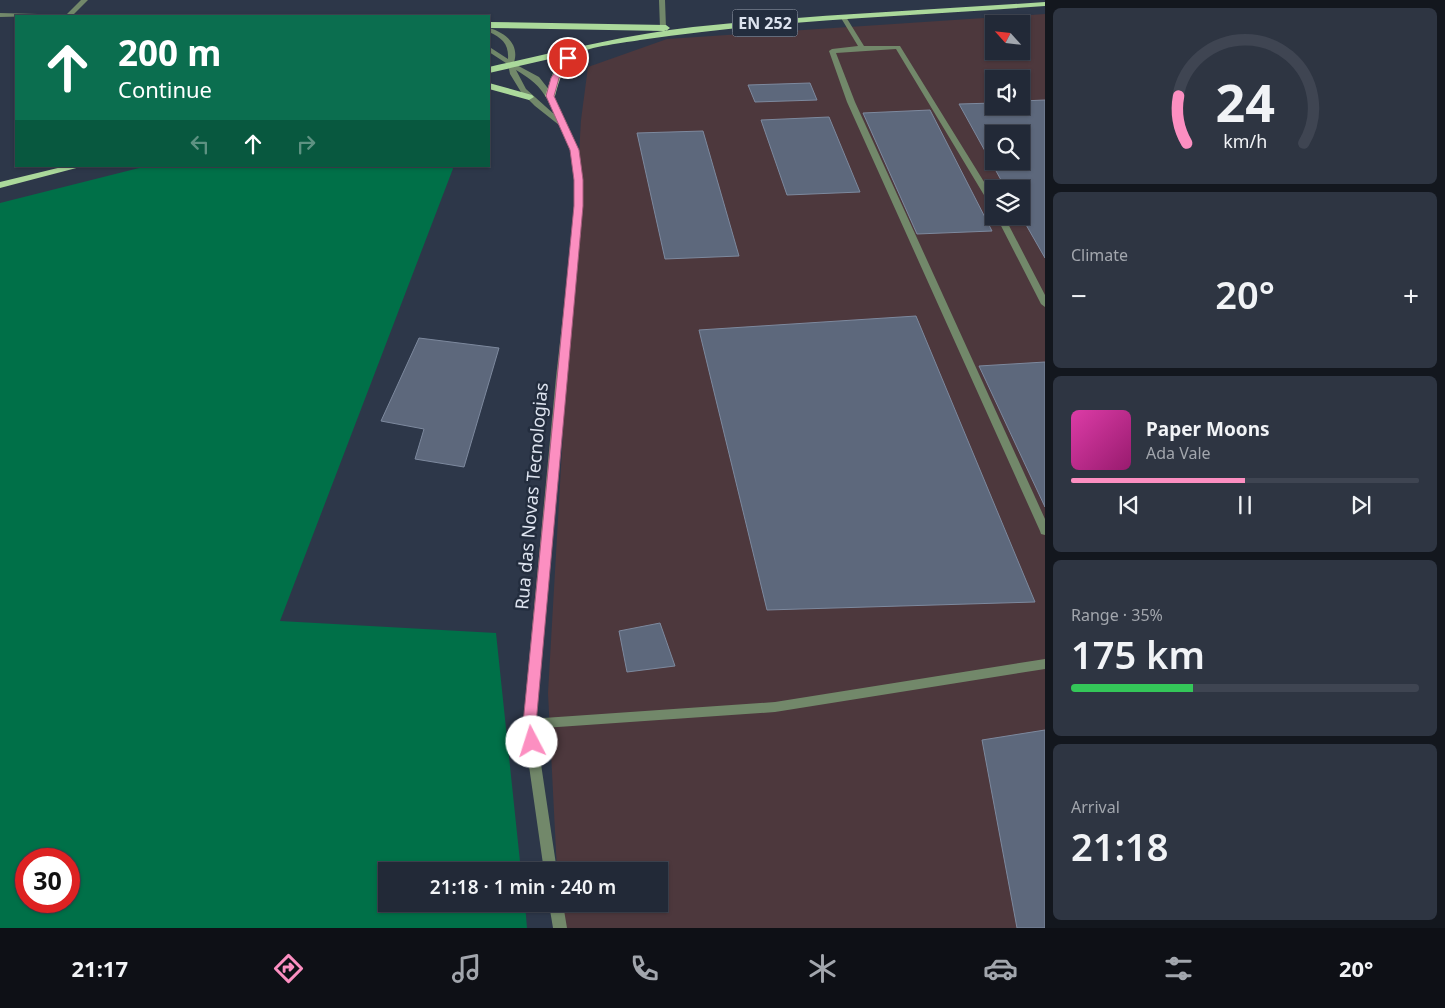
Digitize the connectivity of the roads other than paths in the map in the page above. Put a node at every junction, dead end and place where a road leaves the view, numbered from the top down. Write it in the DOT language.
graph roads {
  1 [pos="85,0"];
  2 [pos="662,0"];
  3 [pos="1045,4"];
  4 [pos="0,15"];
  5 [pos="15,15"];
  6 [pos="69,15"];
  7 [pos="844,18"];
  8 [pos="490,26"];
  9 [pos="663,28"];
  10 [pos="709,28"];
  11 [pos="490,30"];
  12 [pos="862,48"];
  13 [pos="490,50"];
  14 [pos="576,50"];
  15 [pos="511,64"];
  16 [pos="490,70"];
  17 [pos="490,86"];
  18 [pos="550,96"];
  19 [pos="529,97"];
  20 [pos="562,125"];
  21 [pos="75,167"];
  22 [pos="0,185"];
  23 [pos="985,190"];
  24 [pos="1005,225"];
  25 [pos="1045,304"];
  26 [pos="1045,531"];
  27 [pos="1045,664"];
  28 [pos="529,724"];
  29 [pos="551,862"];
  30 [pos="557,912"];
  31 [pos="560,928"];
  1 -- 6 [label="street"];
  2 -- 9 [label="street"];
  3 -- 7 [label="main road, EN 252"];
  4 -- 5 [label="street"];
  7 -- 10 [label="main road, EN 252"];
  7 -- 12 [label="street"];
  8 -- 9 [label="main road"];
  9 -- 10 [label="main road"];
  10 -- 14 [label="main road, EN 252"];
  11 -- 15 [label="street"];
  12 -- 23 [label="street"];
  12 -- 26 [label="street"];
  13 -- 15 [label="street, Rua das Novas Tecnologias"];
  14 -- 15 [label="main road, EN 252"];
  14 -- 18 [label="main road"];
  15 -- 16 [label="main road, EN 252"];
  15 -- 18 [label="street, Rua das Novas Tecnologias"];
  15 -- 19 [label="street"];
  17 -- 19 [label="main road"];
  18 -- 20 [label="street, Rua das Novas Tecnologias"];
  19 -- 20 [label="street"];
  20 -- 28 [label="street, Rua das Novas Tecnologias"];
  21 -- 22 [label="main road"];
  24 -- 25 [label="street"];
  27 -- 28 [label="street"];
  28 -- 29 [label="street, Rua das Novas Tecnologias"];
  30 -- 31 [label="street"];
}
